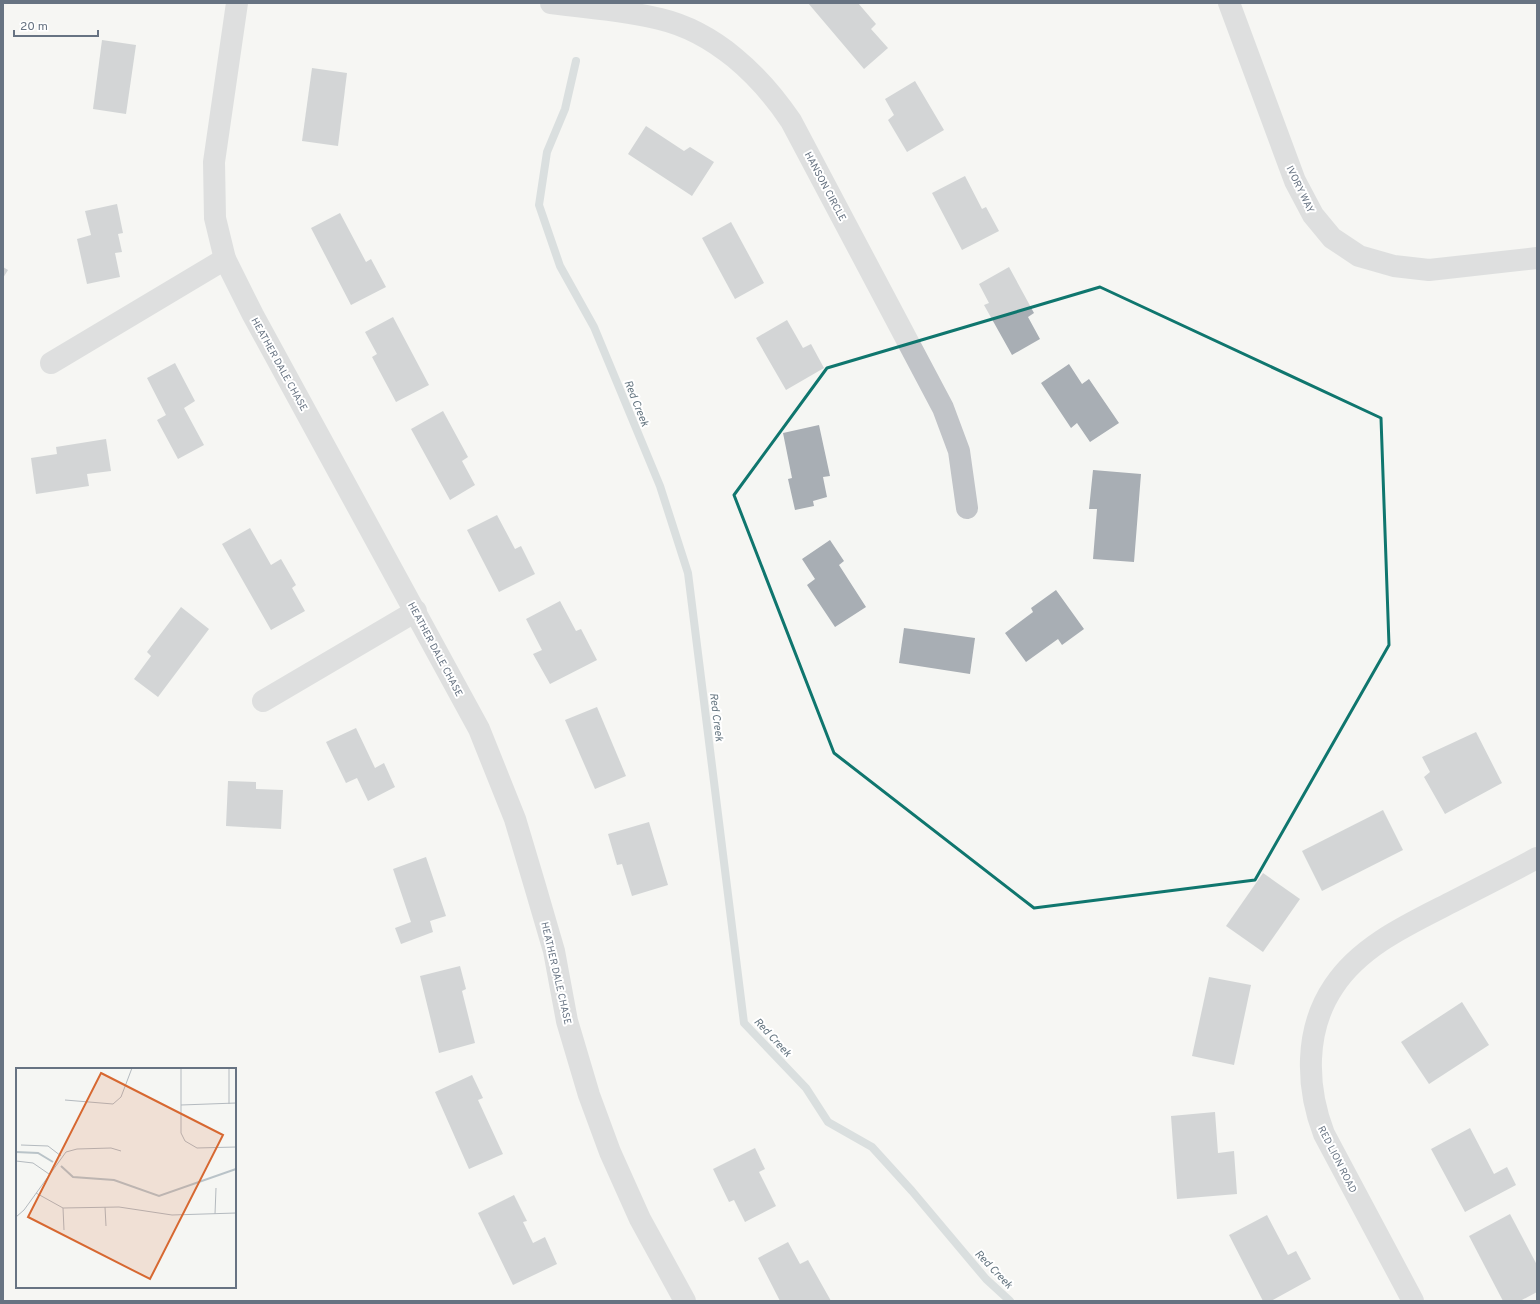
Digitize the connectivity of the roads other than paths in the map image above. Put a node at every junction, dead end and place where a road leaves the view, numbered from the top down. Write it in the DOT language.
graph roads {
  1 [pos="237,3"];
  2 [pos="551,3"];
  3 [pos="1229,3"];
  4 [pos="662,11"];
  5 [pos="225,258"];
  6 [pos="1537,258"];
  7 [pos="51,363"];
  8 [pos="967,508"];
  9 [pos="416,610"];
  10 [pos="263,701"];
  11 [pos="1537,858"];
  12 [pos="685,1301"];
  13 [pos="1413,1301"];
  1 -- 5 [label="street, HEATHER DALE CHASE"];
  2 -- 4 [label="street, HANSON CIRCLE"];
  3 -- 6 [label="street, IVORY WAY"];
  4 -- 8 [label="street, HANSON CIRCLE"];
  5 -- 7 [label="street"];
  5 -- 9 [label="street, HEATHER DALE CHASE"];
  9 -- 10 [label="street"];
  9 -- 12 [label="street, HEATHER DALE CHASE"];
  11 -- 13 [label="street, RED LION ROAD"];
}
